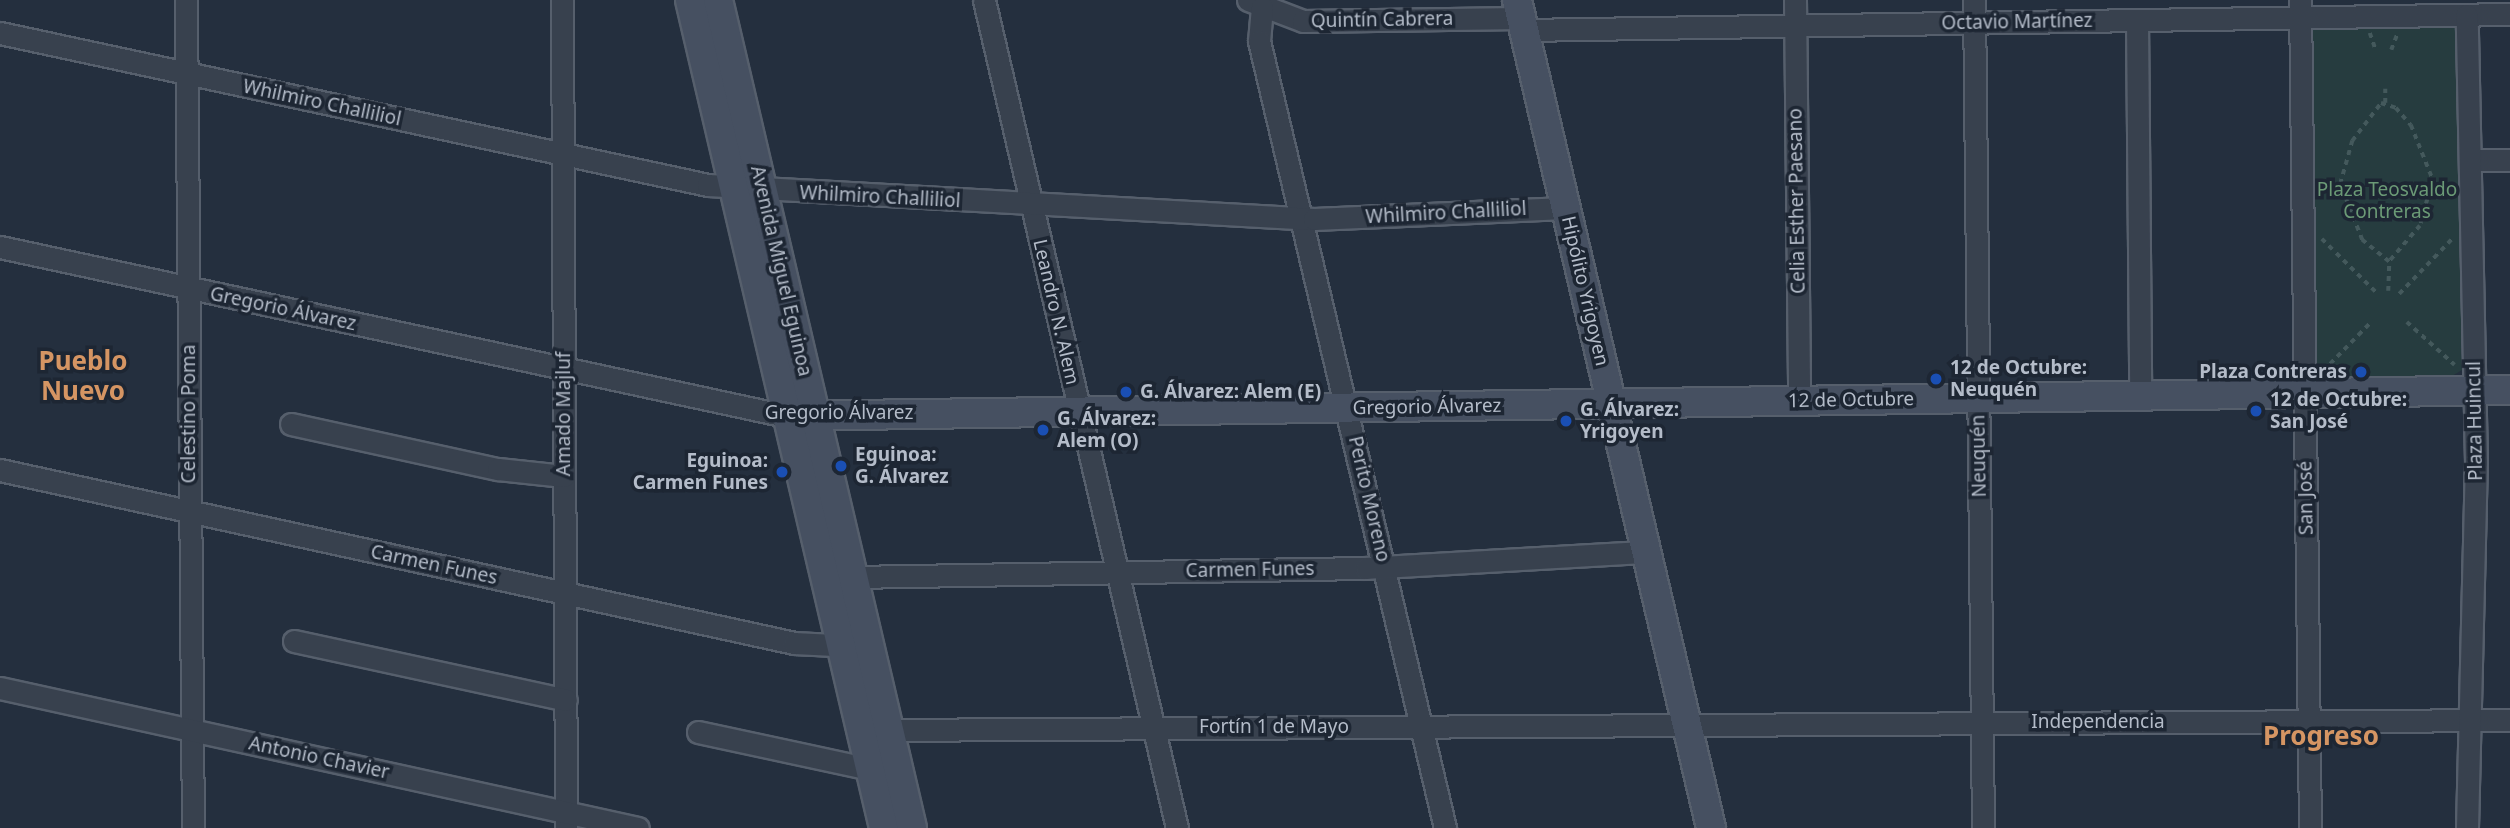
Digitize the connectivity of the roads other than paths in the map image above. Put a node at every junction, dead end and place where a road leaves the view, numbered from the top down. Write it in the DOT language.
graph roads {
  1 [pos="186,0"];
  2 [pos="562,0"];
  3 [pos="690,0"];
  4 [pos="718,0"];
  5 [pos="984,0"];
  6 [pos="1795,0"];
  7 [pos="1973,0"];
  8 [pos="1255,4"];
  9 [pos="2300,9"];
  10 [pos="2510,14"];
  11 [pos="2468,15"];
  12 [pos="1520,16"];
  13 [pos="2137,20"];
  14 [pos="1974,22"];
  15 [pos="1795,25"];
  16 [pos="0,33"];
  17 [pos="187,74"];
  18 [pos="563,155"];
  19 [pos="2470,160"];
  20 [pos="2510,160"];
  21 [pos="734,188"];
  22 [pos="762,190"];
  23 [pos="1032,206"];
  24 [pos="1565,208"];
  25 [pos="1301,217"];
  26 [pos="0,247"];
  27 [pos="188,289"];
  28 [pos="564,371"];
  29 [pos="2462,375"];
  30 [pos="2510,390"];
  31 [pos="2305,393"];
  32 [pos="2140,396"];
  33 [pos="1978,398"];
  34 [pos="1799,401"];
  35 [pos="1612,404"];
  36 [pos="1348,408"];
  37 [pos="1080,412"];
  38 [pos="814,415"];
  39 [pos="786,416"];
  40 [pos="291,424"];
  41 [pos="0,470"];
  42 [pos="564,476"];
  43 [pos="190,511"];
  44 [pos="1646,552"];
  45 [pos="1385,567"];
  46 [pos="1117,572"];
  47 [pos="853,578"];
  48 [pos="565,593"];
  49 [pos="294,641"];
  50 [pos="869,645"];
  51 [pos="841,646"];
  52 [pos="0,688"];
  53 [pos="566,700"];
  54 [pos="2469,720"];
  55 [pos="2510,720"];
  56 [pos="2309,721"];
  57 [pos="1981,723"];
  58 [pos="1687,725"];
  59 [pos="1422,726"];
  60 [pos="1154,728"];
  61 [pos="192,730"];
  62 [pos="861,730"];
  63 [pos="889,730"];
  64 [pos="698,733"];
  65 [pos="870,769"];
  66 [pos="566,820"];
  67 [pos="193,828"];
  68 [pos="638,828"];
  69 [pos="884,828"];
  70 [pos="912,828"];
  71 [pos="1177,828"];
  72 [pos="1445,828"];
  73 [pos="1711,828"];
  74 [pos="1983,828"];
  75 [pos="2310,828"];
  76 [pos="2467,828"];
  1 -- 17 [label="street, Celestino Poma"];
  2 -- 18 [label="street, Amado Majluf"];
  3 -- 21 [label="main road, Avenida Miguel Eguinoa"];
  4 -- 22 [label="main road, Avenida Miguel Eguinoa"];
  5 -- 23 [label="street, Leandro N. Alem"];
  6 -- 15 [label="street, Celia Esther Paesano"];
  7 -- 14 [label="street, Neuquén"];
  8 -- 12 [label="street, Quintín Cabrera"];
  8 -- 25 [label="street, Perito Moreno"];
  9 -- 11 [label="street, Octavio Martínez"];
  9 -- 13 [label="street, Octavio Martínez"];
  9 -- 31 [label="street, San José"];
  10 -- 11 [label="street, Octavio Martínez"];
  11 -- 19 [label="street, Plaza Huincul"];
  12 -- 15 [label="street, Octavio Martínez"];
  12 -- 24 [label="main road, Hipólito Yrigoyen"];
  13 -- 14 [label="street, Octavio Martínez"];
  13 -- 32 [label="street"];
  14 -- 15 [label="street, Octavio Martínez"];
  14 -- 33 [label="street, Neuquén"];
  15 -- 34 [label="street, Celia Esther Paesano"];
  16 -- 17 [label="street, Whilmiro Challiliol"];
  17 -- 18 [label="street, Whilmiro Challiliol"];
  17 -- 27 [label="street, Celestino Poma"];
  18 -- 21 [label="street, Whilmiro Challiliol"];
  18 -- 28 [label="street, Amado Majluf"];
  19 -- 20 [label="street"];
  19 -- 29 [label="street, Plaza Huincul"];
  21 -- 22 [label="street, Whilmiro Challiliol"];
  21 -- 39 [label="main road, Avenida Miguel Eguinoa"];
  22 -- 23 [label="street, Whilmiro Challiliol"];
  22 -- 38 [label="main road, Avenida Miguel Eguinoa"];
  23 -- 25 [label="street, Whilmiro Challiliol"];
  23 -- 37 [label="street, Leandro N. Alem"];
  24 -- 25 [label="street, Whilmiro Challiliol"];
  24 -- 35 [label="main road, Hipólito Yrigoyen"];
  25 -- 36 [label="street, Perito Moreno"];
  26 -- 27 [label="street, Gregorio Álvarez"];
  27 -- 28 [label="street, Gregorio Álvarez"];
  27 -- 43 [label="street, Celestino Poma"];
  28 -- 39 [label="street, Gregorio Álvarez"];
  28 -- 42 [label="street, Amado Majluf"];
  29 -- 30 [label="main road, 12 de Octubre"];
  29 -- 31 [label="main road, 12 de Octubre"];
  29 -- 54 [label="street, Plaza Huincul"];
  31 -- 32 [label="main road, 12 de Octubre"];
  31 -- 56 [label="street, San José"];
  32 -- 33 [label="main road, 12 de Octubre"];
  33 -- 34 [label="main road, 12 de Octubre"];
  33 -- 57 [label="street, Neuquén"];
  34 -- 35 [label="main road, 12 de Octubre"];
  35 -- 36 [label="main road, Gregorio Álvarez"];
  35 -- 44 [label="main road, Hipólito Yrigoyen"];
  36 -- 37 [label="main road, Gregorio Álvarez"];
  36 -- 45 [label="street, Perito Moreno"];
  37 -- 38 [label="main road, Gregorio Álvarez"];
  37 -- 46 [label="street, Leandro N. Alem"];
  38 -- 39 [label="main road, Gregorio Álvarez"];
  38 -- 47 [label="main road, Avenida Miguel Eguinoa"];
  39 -- 51 [label="main road, Avenida Miguel Eguinoa"];
  40 -- 42 [label="street"];
  41 -- 43 [label="street, Carmen Funes"];
  42 -- 48 [label="street, Amado Majluf"];
  43 -- 48 [label="street, Carmen Funes"];
  43 -- 61 [label="street, Celestino Poma"];
  44 -- 45 [label="street, Carmen Funes"];
  44 -- 58 [label="main road, Hipólito Yrigoyen"];
  45 -- 46 [label="street, Carmen Funes"];
  45 -- 59 [label="street, Perito Moreno"];
  46 -- 47 [label="street, Carmen Funes"];
  46 -- 60 [label="street, Leandro N. Alem"];
  47 -- 50 [label="main road, Avenida Miguel Eguinoa"];
  48 -- 51 [label="street, Carmen Funes"];
  48 -- 53 [label="street, Amado Majluf"];
  49 -- 53 [label="street"];
  50 -- 51 [label="street, Carmen Funes"];
  50 -- 63 [label="main road, Avenida Miguel Eguinoa"];
  51 -- 62 [label="main road, Avenida Miguel Eguinoa"];
  52 -- 61 [label="street, Antonio Chavier"];
  53 -- 66 [label="street, Amado Majluf"];
  54 -- 55 [label="street, Independencia"];
  54 -- 56 [label="street, Independencia"];
  54 -- 76 [label="street, Plaza Huincul"];
  56 -- 57 [label="street, Independencia"];
  56 -- 75 [label="street, San José"];
  57 -- 58 [label="street, Independencia"];
  57 -- 74 [label="street, Neuquén"];
  58 -- 59 [label="street, Fortín 1 de Mayo"];
  58 -- 73 [label="main road, Hipólito Yrigoyen"];
  59 -- 60 [label="street, Fortín 1 de Mayo"];
  59 -- 72 [label="street, Perito Moreno"];
  60 -- 63 [label="street, Fortín 1 de Mayo"];
  60 -- 71 [label="street, Leandro N. Alem"];
  61 -- 66 [label="street, Antonio Chavier"];
  61 -- 67 [label="street, Celestino Poma"];
  62 -- 63 [label="street, Fortín 1 de Mayo"];
  62 -- 65 [label="main road, Avenida Miguel Eguinoa"];
  63 -- 70 [label="main road, Avenida Miguel Eguinoa"];
  64 -- 65 [label="street"];
  65 -- 69 [label="main road, Avenida Miguel Eguinoa"];
  66 -- 68 [label="street, Antonio Chavier"];
}
